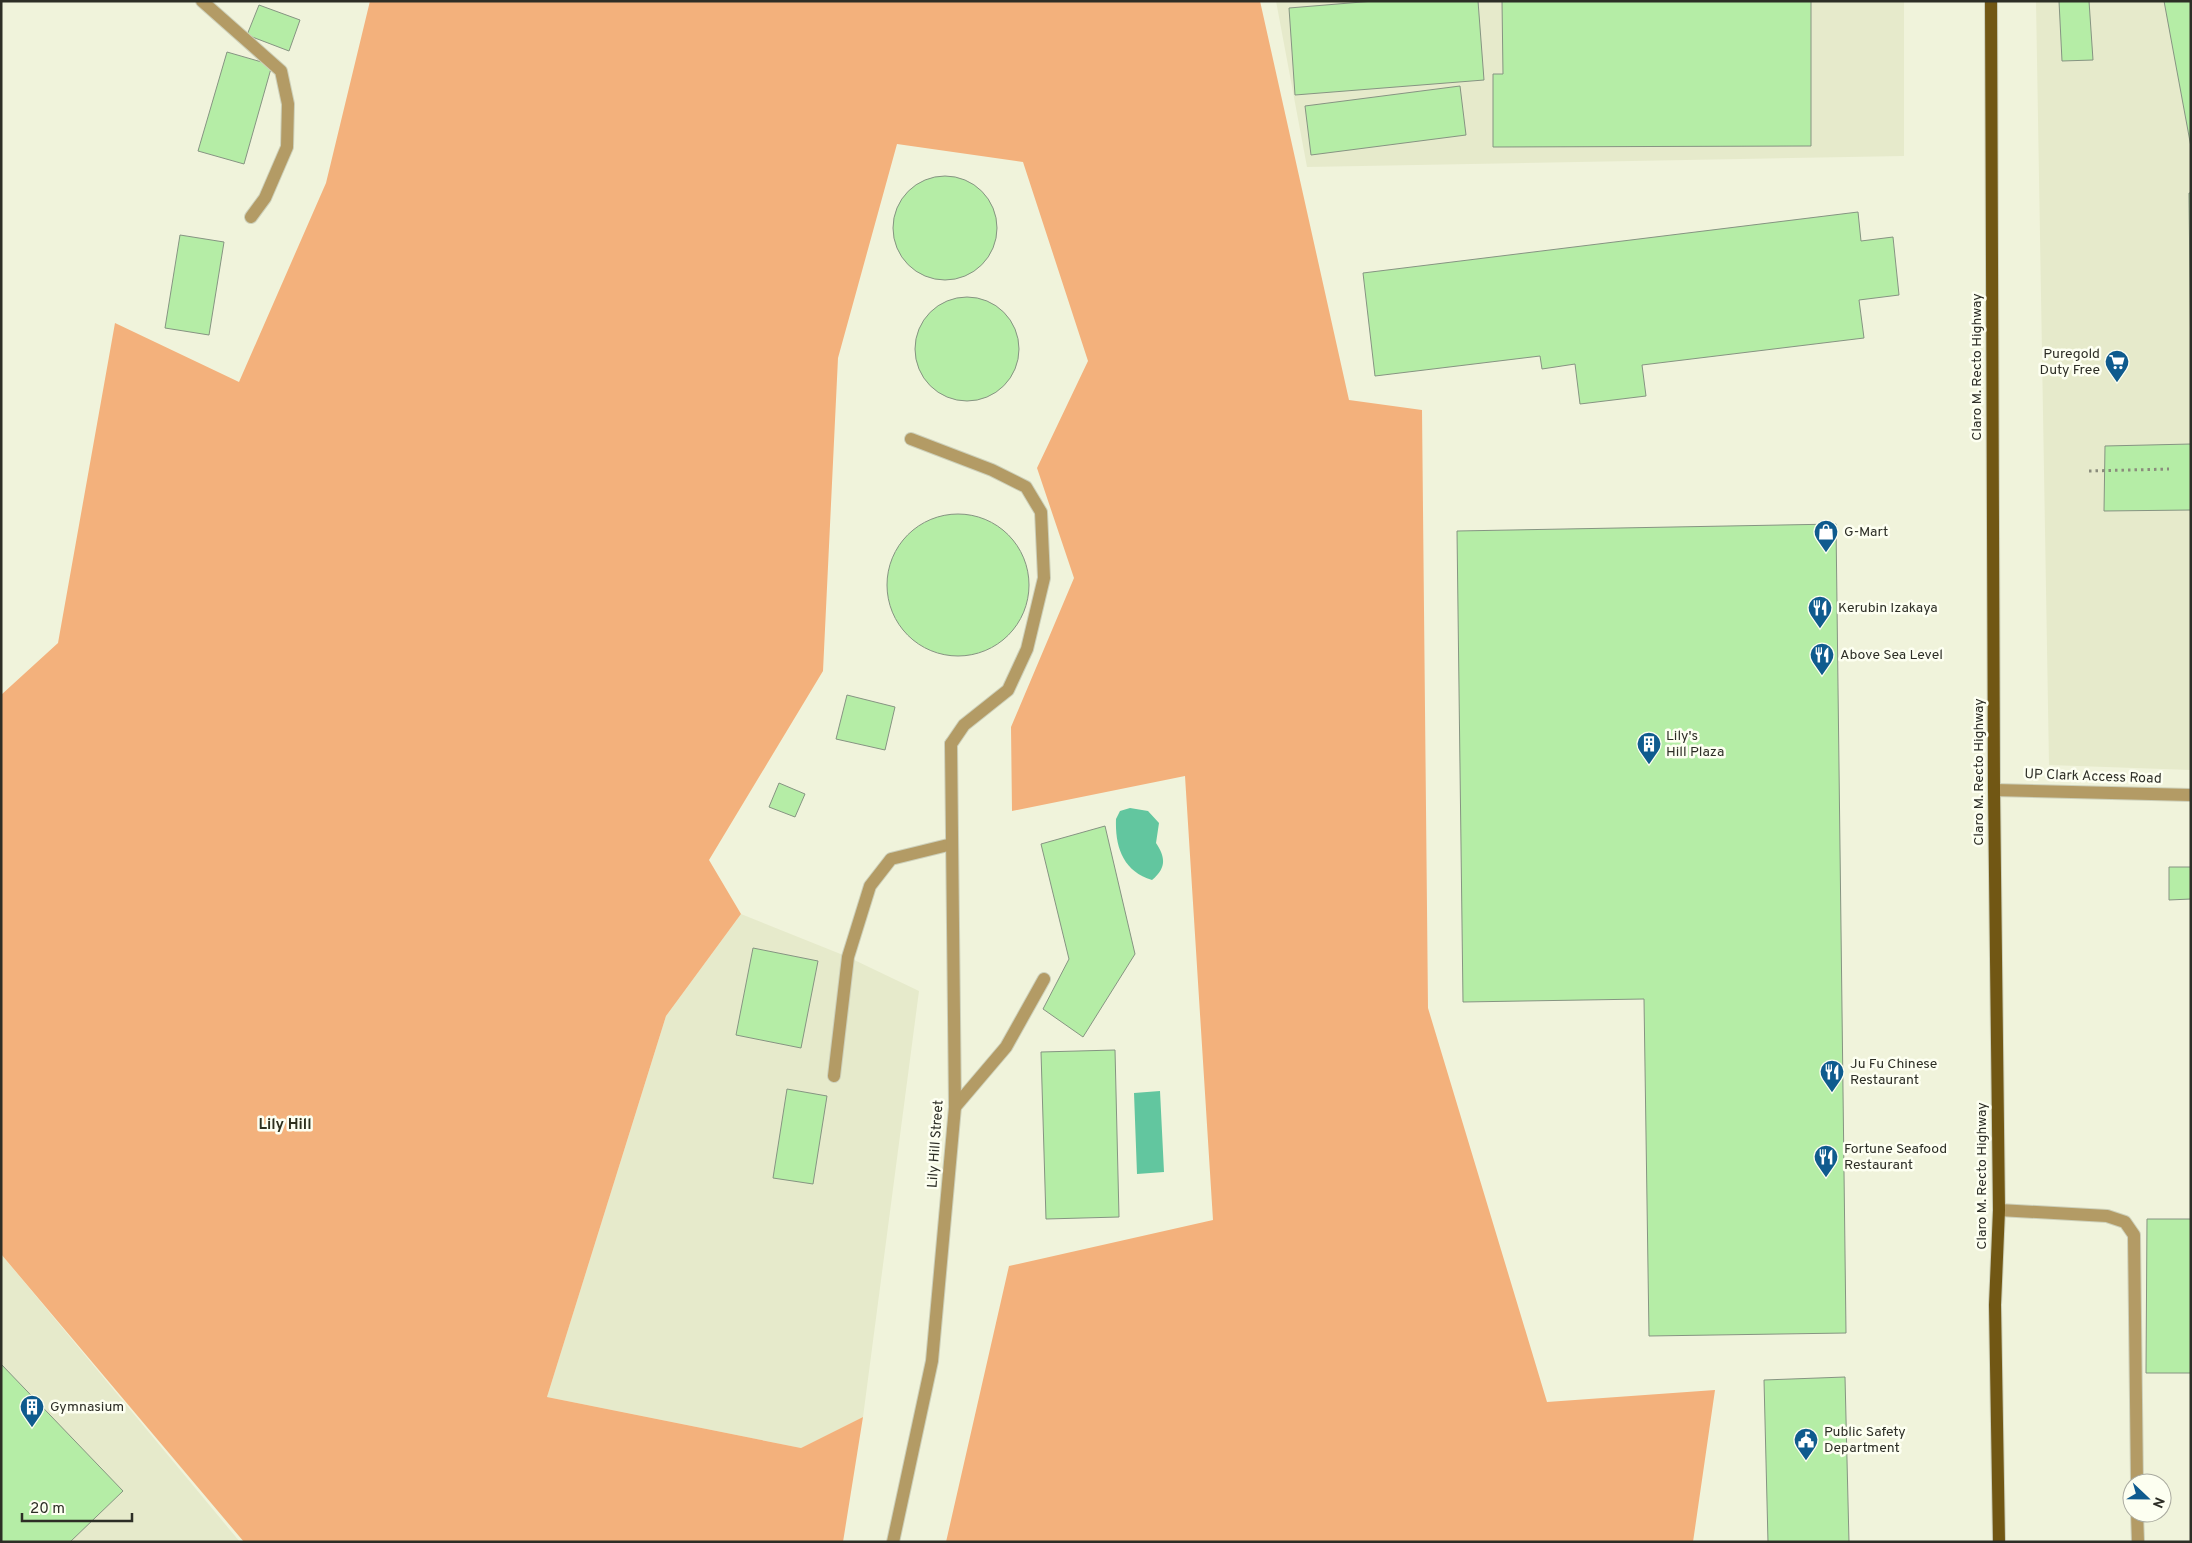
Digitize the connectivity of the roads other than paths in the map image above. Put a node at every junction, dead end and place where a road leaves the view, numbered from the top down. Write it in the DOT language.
graph roads {
  1 [pos="202,1"];
  2 [pos="1991,1"];
  3 [pos="251,217"];
  4 [pos="911,439"];
  5 [pos="1994,790"];
  6 [pos="2191,795"];
  7 [pos="952,844"];
  8 [pos="1044,979"];
  9 [pos="834,1076"];
  10 [pos="956,1107"];
  11 [pos="1999,1210"];
  12 [pos="2137,1473"];
  13 [pos="2137,1523"];
  14 [pos="893,1542"];
  15 [pos="1998,1542"];
  16 [pos="2138,1542"];
  1 -- 3 [label="street"];
  2 -- 5 [label="main road, Claro M. Recto Highway"];
  4 -- 7 [label="street, Lily Hill Street"];
  5 -- 6 [label="street, UP Clark Access Road"];
  5 -- 11 [label="main road, Claro M. Recto Highway"];
  7 -- 9 [label="street"];
  7 -- 10 [label="street, Lily Hill Street"];
  8 -- 10 [label="street"];
  10 -- 14 [label="street, Lily Hill Street"];
  11 -- 12 [label="street"];
  11 -- 15 [label="main road, Claro M. Recto Highway"];
  13 -- 16 [label="street"];
}
